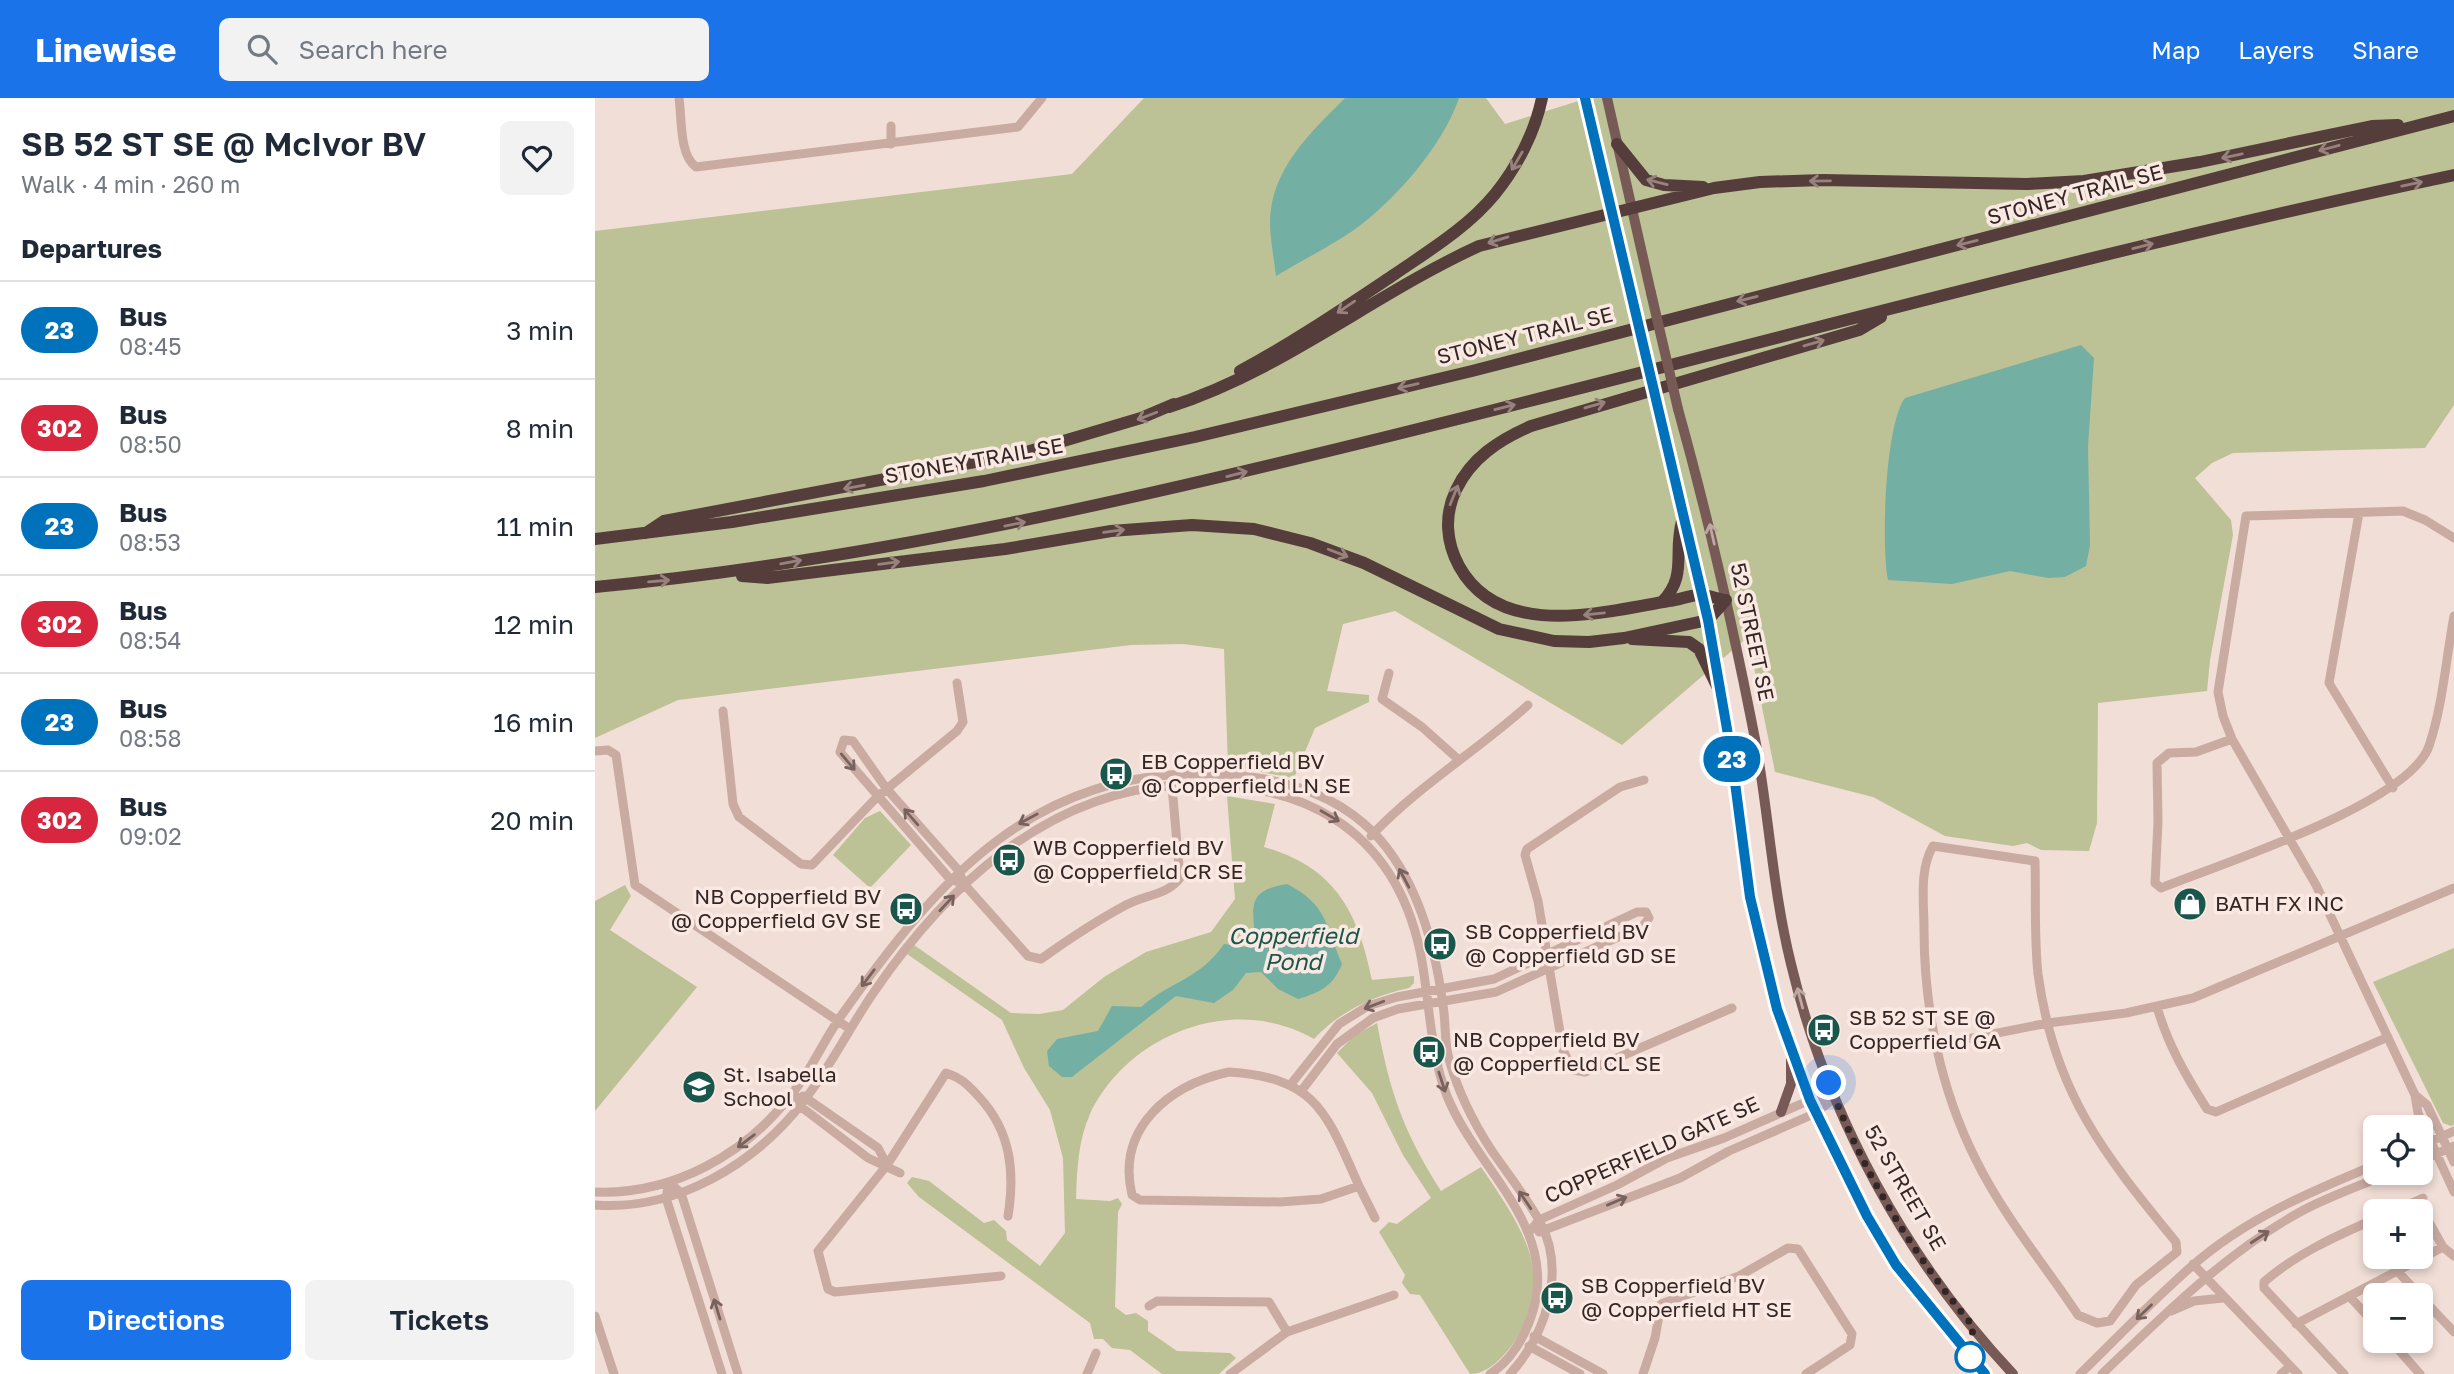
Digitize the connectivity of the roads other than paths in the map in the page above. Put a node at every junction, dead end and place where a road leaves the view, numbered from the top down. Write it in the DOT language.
graph roads {
  1 [pos="679,98"];
  2 [pos="1041,98"];
  3 [pos="1542,98"];
  4 [pos="1585,98"];
  5 [pos="1607,98"];
  6 [pos="2454,117"];
  7 [pos="2419,125"];
  8 [pos="891,126"];
  9 [pos="891,144"];
  10 [pos="1617,144"];
  11 [pos="2454,175"];
  12 [pos="1714,188"];
  13 [pos="1632,207"];
  14 [pos="1611,212"];
  15 [pos="1892,310"];
  16 [pos="1169,407"];
  17 [pos="2359,513"];
  18 [pos="1682,521"];
  19 [pos="643,535"];
  20 [pos="2454,538"];
  21 [pos="595,540"];
  22 [pos="724,575"];
  23 [pos="595,587"];
  24 [pos="1701,595"];
  25 [pos="1726,600"];
  26 [pos="1661,603"];
  27 [pos="2454,616"];
  28 [pos="1708,620"];
  29 [pos="1624,638"];
  30 [pos="1389,673"];
  31 [pos="957,683"];
  32 [pos="1720,692"];
  33 [pos="1528,705"];
  34 [pos="723,711"];
  35 [pos="2232,739"];
  36 [pos="595,751"];
  37 [pos="1459,760"];
  38 [pos="1644,780"];
  39 [pos="1172,786"];
  40 [pos="886,788"];
  41 [pos="2393,788"];
  42 [pos="877,797"];
  43 [pos="1054,805"];
  44 [pos="1059,816"];
  45 [pos="1374,833"];
  46 [pos="2290,836"];
  47 [pos="1365,842"];
  48 [pos="959,871"];
  49 [pos="950,880"];
  50 [pos="964,884"];
  51 [pos="2454,888"];
  52 [pos="2342,937"];
  53 [pos="1548,955"];
  54 [pos="1550,970"];
  55 [pos="1440,989"];
  56 [pos="1426,992"];
  57 [pos="1443,1003"];
  58 [pos="1428,1005"];
  59 [pos="2157,1007"];
  60 [pos="1732,1008"];
  61 [pos="838,1021"];
  62 [pos="2048,1023"];
  63 [pos="850,1029"];
  64 [pos="2388,1037"];
  65 [pos="1937,1045"];
  66 [pos="1791,1054"];
  67 [pos="1291,1084"];
  68 [pos="1302,1090"];
  69 [pos="794,1093"];
  70 [pos="2415,1095"];
  71 [pos="807,1097"];
  72 [pos="1835,1097"];
  73 [pos="1810,1100"];
  74 [pos="800,1106"];
  75 [pos="1781,1112"];
  76 [pos="1815,1113"];
  77 [pos="2418,1115"];
  78 [pos="1476,1125"];
  79 [pos="2454,1131"];
  80 [pos="1465,1132"];
  81 [pos="2442,1136"];
  82 [pos="2433,1140"];
  83 [pos="2451,1148"];
  84 [pos="2435,1155"];
  85 [pos="2454,1162"];
  86 [pos="887,1165"];
  87 [pos="2363,1170"];
  88 [pos="900,1173"];
  89 [pos="669,1182"];
  90 [pos="2363,1185"];
  91 [pos="1359,1186"];
  92 [pos="595,1192"];
  93 [pos="2454,1192"];
  94 [pos="681,1193"];
  95 [pos="666,1198"];
  96 [pos="595,1205"];
  97 [pos="1008,1216"];
  98 [pos="1375,1218"];
  99 [pos="1539,1220"];
  100 [pos="2363,1225"];
  101 [pos="2433,1227"];
  102 [pos="1530,1231"];
  103 [pos="1545,1233"];
  104 [pos="2443,1247"];
  105 [pos="2454,1256"];
  106 [pos="2193,1264"];
  107 [pos="2397,1271"];
  108 [pos="1001,1276"];
  109 [pos="2204,1277"];
  110 [pos="2408,1283"];
  111 [pos="1394,1295"];
  112 [pos="2349,1296"];
  113 [pos="2223,1298"];
  114 [pos="1149,1306"];
  115 [pos="2433,1309"];
  116 [pos="2363,1311"];
  117 [pos="2165,1314"];
  118 [pos="595,1316"];
  119 [pos="2296,1324"];
  120 [pos="1287,1332"];
  121 [pos="1526,1332"];
  122 [pos="2454,1332"];
  123 [pos="1537,1337"];
  124 [pos="1521,1342"];
  125 [pos="1532,1348"];
  126 [pos="1097,1353"];
  127 [pos="2401,1353"];
  128 [pos="1972,1359"];
  129 [pos="2290,1366"];
  130 [pos="1583,1371"];
  131 [pos="1233,1373"];
  132 [pos="614,1374"];
  133 [pos="722,1374"];
  134 [pos="738,1374"];
  135 [pos="1087,1374"];
  136 [pos="1490,1374"];
  137 [pos="1510,1374"];
  138 [pos="1603,1374"];
  139 [pos="1643,1374"];
  140 [pos="1806,1374"];
  141 [pos="1979,1374"];
  142 [pos="1985,1374"];
  143 [pos="2013,1374"];
  144 [pos="2080,1374"];
  145 [pos="2102,1374"];
  146 [pos="2281,1374"];
  147 [pos="2298,1374"];
  148 [pos="2344,1374"];
  149 [pos="2420,1374"];
  1 -- 9 [label="street"];
  2 -- 9 [label="street"];
  3 -- 16 [label="highway, one-way"];
  4 -- 14 [label="main road, 52 STREET SE"];
  5 -- 10 [label="main road, 52 STREET SE"];
  6 -- 7 [label="highway, STONEY TRAIL SE"];
  7 -- 12 [label="highway, one-way"];
  7 -- 19 [label="highway, STONEY TRAIL SE, one-way"];
  8 -- 9 [label="street"];
  12 -- 10 [label="highway, one-way"];
  10 -- 13 [label="main road, 52 STREET SE"];
  15 -- 11 [label="highway, one-way"];
  12 -- 13 [label="highway"];
  13 -- 14 [label="highway"];
  25 -- 13 [label="main road, 52 STREET SE, one-way, bridge"];
  14 -- 16 [label="highway, one-way"];
  14 -- 18 [label="main road, 52 STREET SE, bridge"];
  22 -- 15 [label="highway, one-way"];
  26 -- 15 [label="highway, one-way"];
  16 -- 19 [label="highway, one-way"];
  17 -- 20 [label="street"];
  17 -- 35 [label="street"];
  17 -- 41 [label="street"];
  18 -- 24 [label="main road, 52 STREET SE"];
  18 -- 26 [label="highway"];
  19 -- 21 [label="highway, STONEY TRAIL SE"];
  23 -- 22 [label="highway, one-way"];
  22 -- 29 [label="highway, one-way"];
  24 -- 25 [label="highway"];
  24 -- 26 [label="highway"];
  24 -- 28 [label="main road, 52 STREET SE"];
  25 -- 28 [label="highway"];
  72 -- 25 [label="main road, 52 STREET SE, one-way"];
  27 -- 41 [label="street"];
  28 -- 29 [label="highway"];
  28 -- 32 [label="main road, 52 STREET SE"];
  29 -- 32 [label="highway"];
  30 -- 37 [label="street"];
  31 -- 40 [label="street"];
  32 -- 66 [label="main road, 52 STREET SE"];
  33 -- 37 [label="street"];
  34 -- 42 [label="street"];
  35 -- 46 [label="street"];
  35 -- 46 [label="street"];
  36 -- 61 [label="street"];
  37 -- 45 [label="street"];
  38 -- 53 [label="street"];
  39 -- 44 [label="street"];
  39 -- 47 [label="street, one-way"];
  39 -- 50 [label="street"];
  40 -- 42 [label="street"];
  40 -- 42 [label="street, one-way"];
  48 -- 40 [label="street, one-way"];
  41 -- 46 [label="street"];
  42 -- 49 [label="street"];
  43 -- 44 [label="street"];
  43 -- 45 [label="street"];
  43 -- 48 [label="street, one-way"];
  44 -- 50 [label="street"];
  45 -- 47 [label="street"];
  55 -- 45 [label="street, one-way"];
  46 -- 52 [label="street"];
  47 -- 56 [label="street"];
  48 -- 49 [label="street"];
  48 -- 50 [label="street"];
  49 -- 50 [label="street"];
  49 -- 61 [label="street, one-way"];
  63 -- 50 [label="street, one-way"];
  51 -- 52 [label="street"];
  52 -- 59 [label="street"];
  52 -- 64 [label="street"];
  53 -- 54 [label="street"];
  53 -- 54 [label="street"];
  53 -- 55 [label="street"];
  54 -- 57 [label="street"];
  54 -- 60 [label="street"];
  55 -- 56 [label="street"];
  55 -- 57 [label="street"];
  56 -- 58 [label="street"];
  56 -- 67 [label="street, one-way"];
  57 -- 58 [label="street"];
  57 -- 78 [label="street"];
  58 -- 68 [label="street"];
  58 -- 80 [label="street, one-way"];
  59 -- 62 [label="street"];
  59 -- 64 [label="street"];
  61 -- 63 [label="street"];
  61 -- 69 [label="street"];
  62 -- 65 [label="street"];
  62 -- 65 [label="street"];
  62 -- 65 [label="street"];
  63 -- 71 [label="street"];
  64 -- 70 [label="street"];
  66 -- 73 [label="main road, 52 STREET SE"];
  66 -- 75 [label="main road"];
  67 -- 68 [label="street"];
  67 -- 91 [label="street"];
  68 -- 91 [label="street"];
  69 -- 71 [label="street"];
  69 -- 74 [label="street"];
  69 -- 89 [label="street, one-way"];
  70 -- 77 [label="street"];
  70 -- 81 [label="street"];
  71 -- 74 [label="street"];
  71 -- 86 [label="street"];
  72 -- 73 [label="street, COPPERFIELD GATE SE"];
  72 -- 76 [label="street, COPPERFIELD GATE SE"];
  72 -- 143 [label="main road, 52 STREET SE"];
  73 -- 75 [label="street, COPPERFIELD GATE SE"];
  73 -- 76 [label="main road, 52 STREET SE"];
  74 -- 86 [label="street"];
  74 -- 94 [label="street"];
  75 -- 99 [label="street, COPPERFIELD GATE SE"];
  103 -- 76 [label="street, COPPERFIELD GATE SE, one-way"];
  76 -- 128 [label="main road, 52 STREET SE"];
  78 -- 80 [label="street"];
  99 -- 78 [label="street, one-way"];
  79 -- 81 [label="street"];
  80 -- 102 [label="street"];
  81 -- 82 [label="street"];
  81 -- 83 [label="street"];
  83 -- 84 [label="street"];
  83 -- 85 [label="street"];
  84 -- 93 [label="street"];
  86 -- 88 [label="street"];
  86 -- 97 [label="street"];
  86 -- 108 [label="street"];
  87 -- 106 [label="street"];
  89 -- 92 [label="street"];
  89 -- 94 [label="street"];
  89 -- 95 [label="street"];
  109 -- 90 [label="street, one-way"];
  91 -- 98 [label="street"];
  94 -- 95 [label="street"];
  134 -- 94 [label="street, one-way"];
  95 -- 96 [label="street"];
  95 -- 133 [label="street"];
  99 -- 102 [label="street, COPPERFIELD GATE SE"];
  99 -- 103 [label="street"];
  100 -- 119 [label="street"];
  101 -- 104 [label="street"];
  102 -- 103 [label="street, COPPERFIELD GATE SE"];
  102 -- 121 [label="street"];
  103 -- 123 [label="street"];
  104 -- 105 [label="street"];
  104 -- 107 [label="street"];
  106 -- 109 [label="street"];
  106 -- 144 [label="street, one-way"];
  107 -- 110 [label="street"];
  107 -- 112 [label="street"];
  109 -- 113 [label="street"];
  109 -- 117 [label="street"];
  111 -- 120 [label="street"];
  112 -- 116 [label="street"];
  112 -- 119 [label="street"];
  113 -- 117 [label="street"];
  113 -- 129 [label="street"];
  114 -- 120 [label="street"];
  115 -- 122 [label="street"];
  117 -- 145 [label="street"];
  118 -- 132 [label="street"];
  119 -- 148 [label="street"];
  120 -- 131 [label="street"];
  121 -- 123 [label="street"];
  121 -- 124 [label="street"];
  123 -- 125 [label="street"];
  123 -- 130 [label="street"];
  124 -- 125 [label="street"];
  124 -- 136 [label="street"];
  125 -- 130 [label="street"];
  125 -- 137 [label="street"];
  126 -- 135 [label="street"];
  127 -- 149 [label="street"];
  128 -- 141 [label="main road"];
  128 -- 142 [label="main road, 52 STREET SE"];
  129 -- 146 [label="street"];
  129 -- 147 [label="street"];
  130 -- 138 [label="street"];
  139 -- 140 [label="street"];
}
